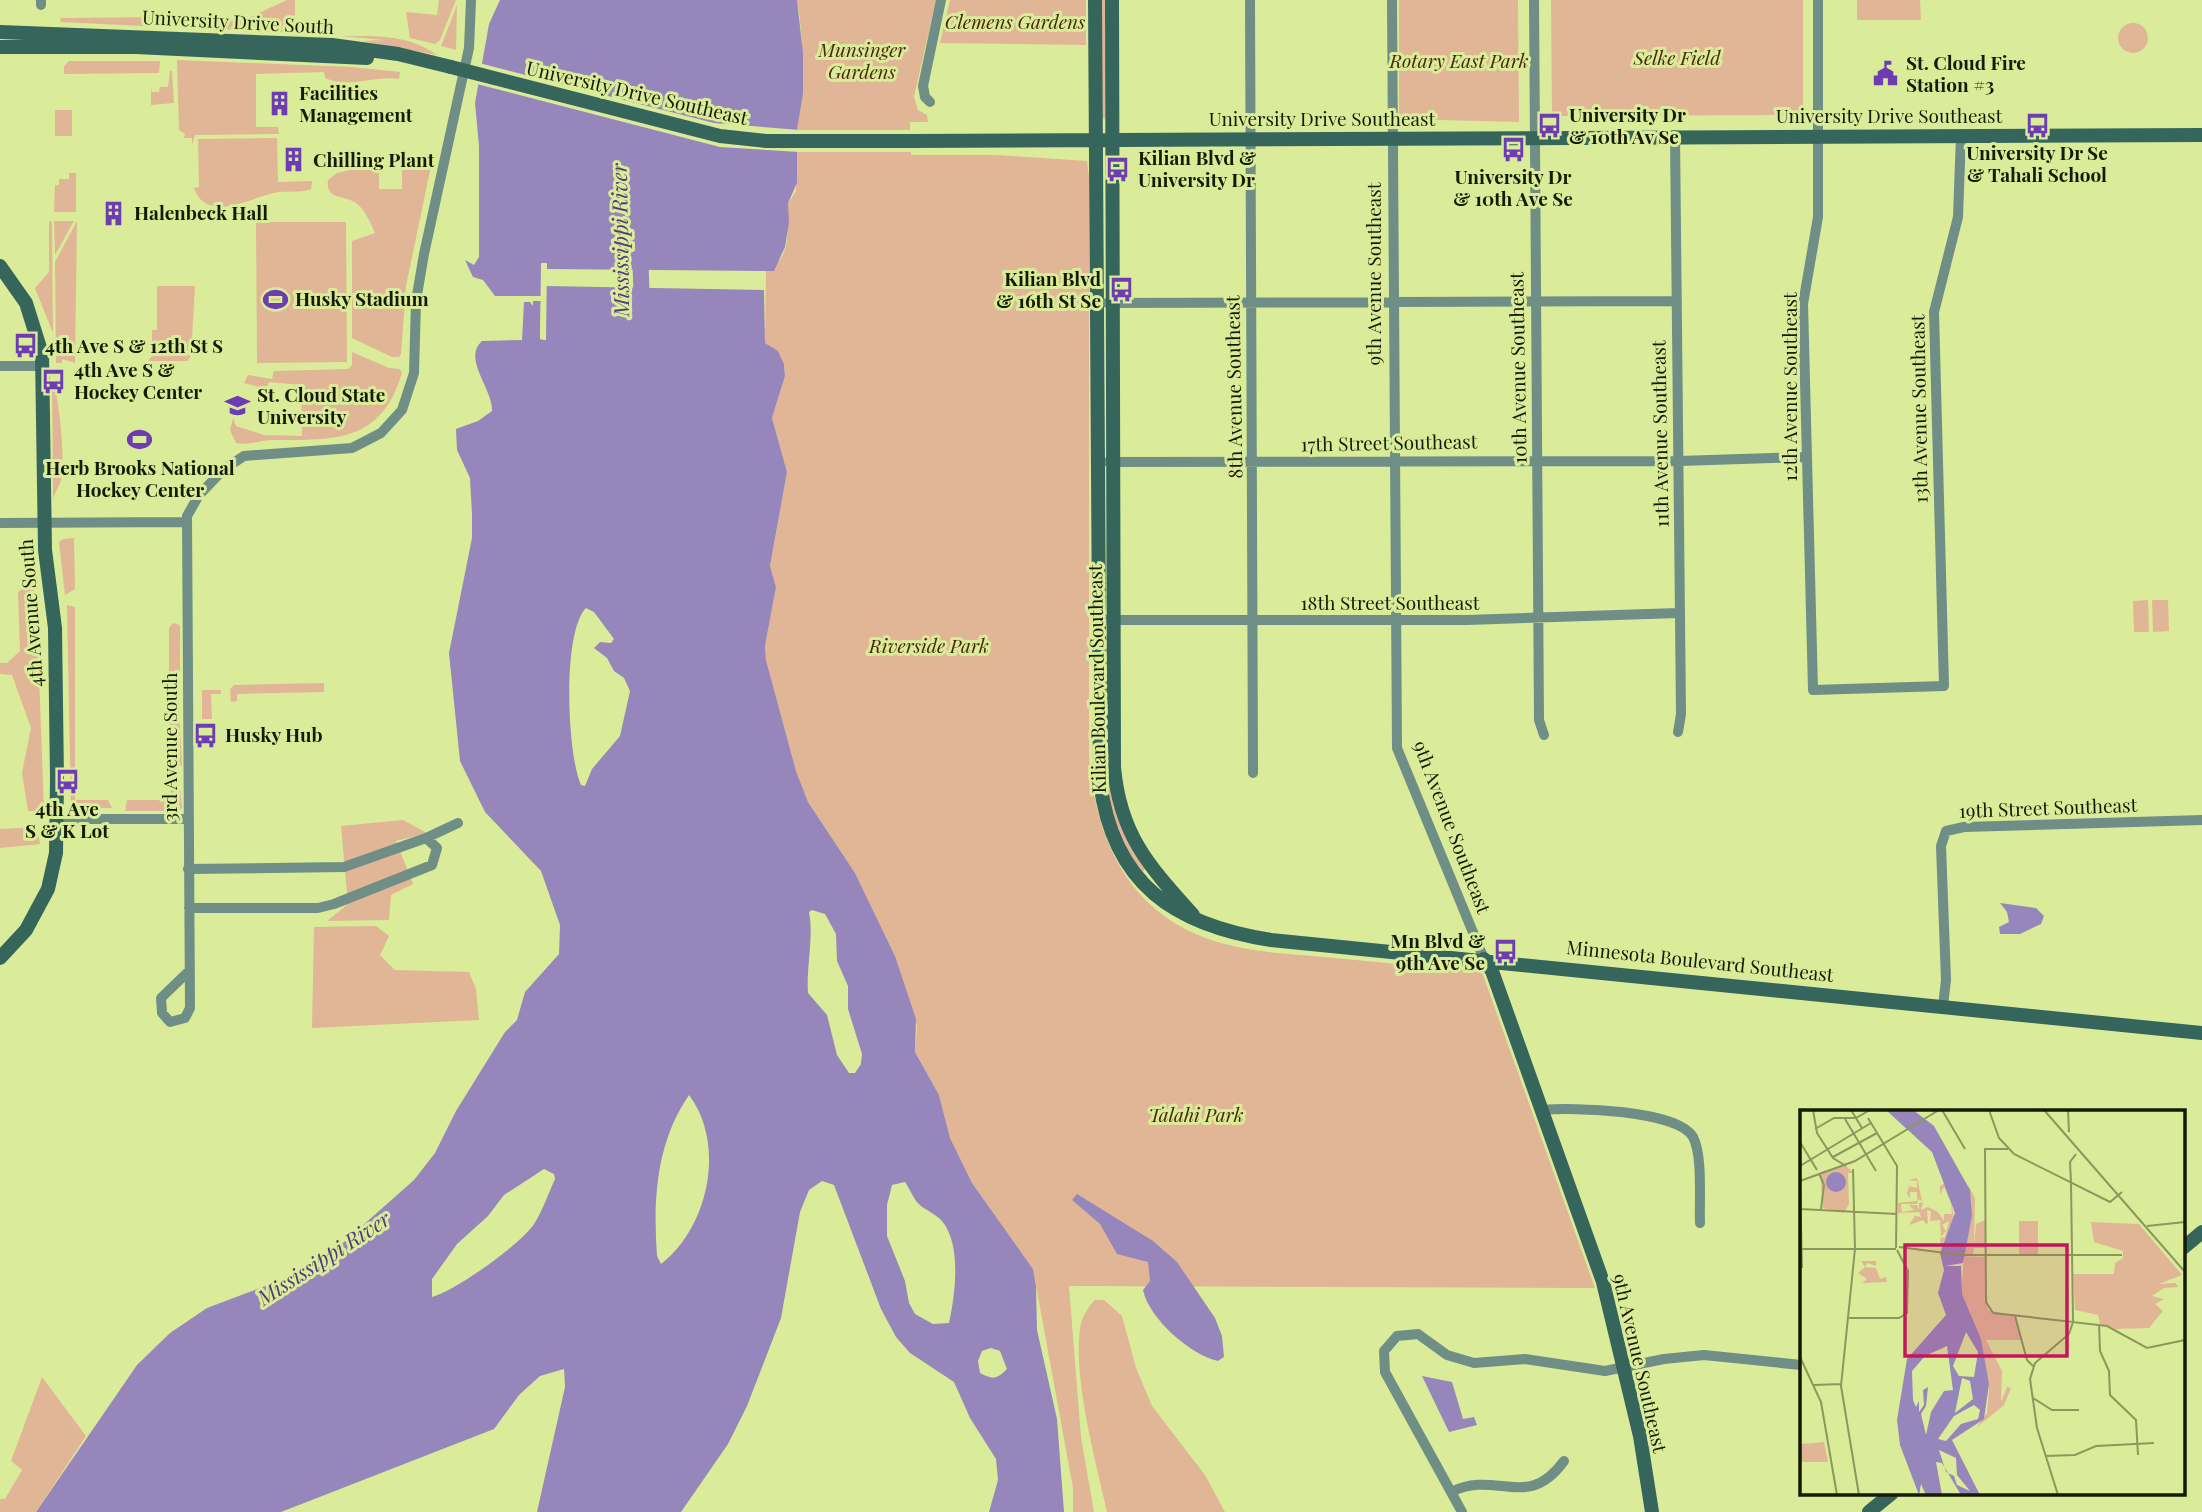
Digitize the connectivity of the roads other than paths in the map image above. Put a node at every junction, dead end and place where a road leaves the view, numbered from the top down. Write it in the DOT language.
graph roads {
  1 [pos="471,0"];
  2 [pos="941,0"];
  3 [pos="1095,0"];
  4 [pos="1112,0"];
  5 [pos="1250,0"];
  6 [pos="1392,0"];
  7 [pos="1534,0"];
  8 [pos="1818,0"];
  9 [pos="0,32"];
  10 [pos="0,47"];
  11 [pos="431,63"];
  12 [pos="451,67"];
  13 [pos="930,102"];
  14 [pos="1675,135"];
  15 [pos="1819,135"];
  16 [pos="1961,135"];
  17 [pos="2202,135"];
  18 [pos="1096,138"];
  19 [pos="1112,138"];
  20 [pos="1249,138"];
  21 [pos="1392,138"];
  22 [pos="1533,138"];
  23 [pos="0,266"];
  24 [pos="1676,301"];
  25 [pos="1394,302"];
  26 [pos="1096,303"];
  27 [pos="1113,303"];
  28 [pos="1535,303"];
  29 [pos="1250,304"];
  30 [pos="0,366"];
  31 [pos="43,366"];
  32 [pos="1807,457"];
  33 [pos="1536,460"];
  34 [pos="1253,461"];
  35 [pos="1395,461"];
  36 [pos="1679,461"];
  37 [pos="1105,462"];
  38 [pos="186,522"];
  39 [pos="0,523"];
  40 [pos="44,523"];
  41 [pos="1679,613"];
  42 [pos="1538,619"];
  43 [pos="1108,620"];
  44 [pos="1396,620"];
  45 [pos="1255,621"];
  46 [pos="1813,690"];
  47 [pos="1678,732"];
  48 [pos="1544,735"];
  49 [pos="1253,773"];
  50 [pos="57,819"];
  51 [pos="188,819"];
  52 [pos="2202,820"];
  53 [pos="458,823"];
  54 [pos="426,838"];
  55 [pos="188,869"];
  56 [pos="189,908"];
  57 [pos="1196,919"];
  58 [pos="3,956"];
  59 [pos="1484,959"];
  60 [pos="189,971"];
  61 [pos="1943,1006"];
  62 [pos="2202,1033"];
  63 [pos="1543,1110"];
  64 [pos="1700,1223"];
  65 [pos="2202,1232"];
  66 [pos="2184,1247"];
  67 [pos="1800,1365"];
  68 [pos="1625,1368"];
  69 [pos="1564,1461"];
  70 [pos="1451,1492"];
  71 [pos="1891,1494"];
  72 [pos="1462,1512"];
  73 [pos="1652,1512"];
  74 [pos="1869,1512"];
  1 -- 38 [label="street"];
  2 -- 13 [label="street"];
  3 -- 18 [label="street, Kilian Boulevard Southeast"];
  4 -- 19 [label="street, Kilian Boulevard Southeast"];
  5 -- 20 [label="street, 8th Avenue Southeast"];
  6 -- 21 [label="street, 9th Avenue Southeast"];
  7 -- 22 [label="street, 10th Avenue Southeast"];
  8 -- 15 [label="street, 12th Avenue Southeast"];
  9 -- 11 [label="street, University Drive South"];
  10 -- 11 [label="street, University Drive South"];
  11 -- 12 [label="street, University Drive South"];
  12 -- 18 [label="street, University Drive Southeast, bridge"];
  14 -- 15 [label="street, University Drive Southeast"];
  14 -- 22 [label="street, University Drive Southeast"];
  14 -- 24 [label="street, 11th Avenue Southeast"];
  15 -- 16 [label="street, University Drive Southeast"];
  15 -- 32 [label="street, 12th Avenue Southeast"];
  16 -- 17 [label="street, University Drive Southeast"];
  16 -- 46 [label="street, 13th Avenue Southeast"];
  18 -- 19 [label="street, University Drive Southeast"];
  18 -- 26 [label="street, Kilian Boulevard Southeast"];
  19 -- 20 [label="street, University Drive Southeast"];
  19 -- 27 [label="street, Kilian Boulevard Southeast"];
  20 -- 21 [label="street, University Drive Southeast"];
  20 -- 29 [label="street, 8th Avenue Southeast"];
  21 -- 22 [label="street, University Drive Southeast"];
  21 -- 25 [label="street, 9th Avenue Southeast"];
  22 -- 28 [label="street, 10th Avenue Southeast"];
  23 -- 31 [label="street, 4th Avenue South"];
  24 -- 28 [label="street"];
  24 -- 36 [label="street, 11th Avenue Southeast"];
  25 -- 28 [label="street"];
  25 -- 29 [label="street"];
  25 -- 35 [label="street, 9th Avenue Southeast"];
  26 -- 27 [label="street"];
  26 -- 37 [label="street, Kilian Boulevard Southeast"];
  27 -- 29 [label="street"];
  27 -- 37 [label="street, Kilian Boulevard Southeast"];
  28 -- 33 [label="street, 10th Avenue Southeast"];
  29 -- 34 [label="street, 8th Avenue Southeast"];
  30 -- 31 [label="street"];
  31 -- 40 [label="street, 4th Avenue South"];
  32 -- 36 [label="street, 17th Street Southeast"];
  32 -- 46 [label="street, 12th Avenue Southeast"];
  33 -- 35 [label="street, 17th Street Southeast"];
  33 -- 36 [label="street, 17th Street Southeast"];
  33 -- 42 [label="street, 10th Avenue Southeast"];
  34 -- 35 [label="street, 17th Street Southeast"];
  34 -- 37 [label="street, 17th Street Southeast"];
  34 -- 45 [label="street, 8th Avenue Southeast"];
  35 -- 44 [label="street, 9th Avenue Southeast"];
  36 -- 41 [label="street, 11th Avenue Southeast"];
  37 -- 43 [label="street, Kilian Boulevard Southeast"];
  38 -- 40 [label="street"];
  38 -- 51 [label="street, 3rd Avenue South"];
  39 -- 40 [label="street"];
  40 -- 50 [label="street, 4th Avenue South"];
  41 -- 42 [label="street, 18th Street Southeast"];
  41 -- 47 [label="street, 11th Avenue Southeast"];
  42 -- 44 [label="street, 18th Street Southeast"];
  42 -- 48 [label="street, 10th Avenue Southeast"];
  43 -- 45 [label="street, 18th Street Southeast"];
  43 -- 57 [label="street, Kilian Boulevard Southeast"];
  44 -- 45 [label="street, 18th Street Southeast"];
  44 -- 59 [label="street, 9th Avenue Southeast"];
  45 -- 49 [label="street, 8th Avenue Southeast"];
  50 -- 51 [label="street"];
  50 -- 58 [label="street, 4th Avenue South"];
  51 -- 55 [label="street, 3rd Avenue South"];
  52 -- 61 [label="street, 19th Street Southeast"];
  53 -- 54 [label="street"];
  54 -- 55 [label="street"];
  54 -- 56 [label="street"];
  55 -- 56 [label="street, 3rd Avenue South"];
  56 -- 60 [label="street, 3rd Avenue South"];
  57 -- 59 [label="street, Minnesota Boulevard Southeast"];
  59 -- 61 [label="street, Minnesota Boulevard Southeast"];
  59 -- 63 [label="street, 9th Avenue Southeast"];
  60 -- 60 [label="street, 3rd Avenue South"];
  61 -- 62 [label="street, Minnesota Boulevard Southeast"];
  63 -- 64 [label="street"];
  63 -- 68 [label="street, 9th Avenue Southeast"];
  65 -- 66 [label="street"];
  67 -- 68 [label="street"];
  68 -- 70 [label="street"];
  68 -- 73 [label="street, 9th Avenue Southeast"];
  69 -- 70 [label="street"];
  70 -- 72 [label="street"];
  71 -- 74 [label="street"];
}
